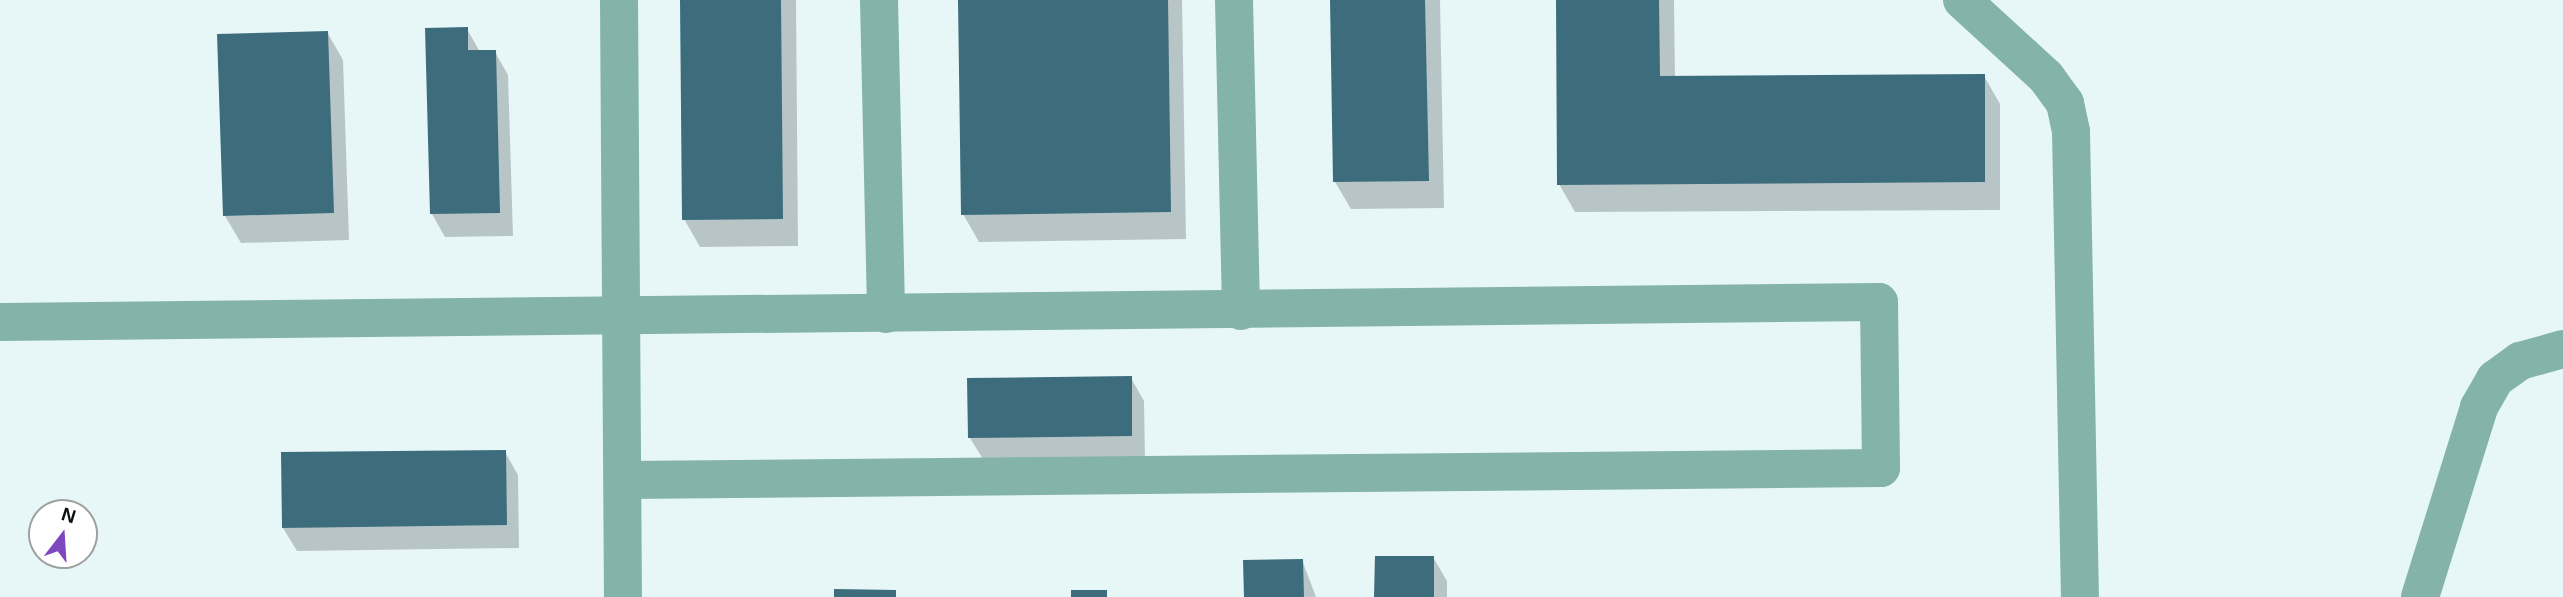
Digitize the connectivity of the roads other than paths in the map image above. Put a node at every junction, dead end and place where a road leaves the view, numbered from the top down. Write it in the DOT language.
graph roads {
  1 [pos="619,0"];
  2 [pos="878,0"];
  3 [pos="1234,0"];
  4 [pos="1962,0"];
  5 [pos="1241,311"];
  6 [pos="886,314"];
  7 [pos="618,317"];
  8 [pos="0,322"];
  9 [pos="2563,349"];
  10 [pos="625,480"];
  11 [pos="623,597"];
  12 [pos="2080,597"];
  13 [pos="2420,597"];
  1 -- 7 [label="street"];
  2 -- 6 [label="street"];
  3 -- 5 [label="street"];
  4 -- 12 [label="street"];
  5 -- 6 [label="street"];
  5 -- 10 [label="street"];
  6 -- 7 [label="street"];
  7 -- 8 [label="street"];
  7 -- 10 [label="street"];
  9 -- 13 [label="street"];
  10 -- 11 [label="street"];
}
